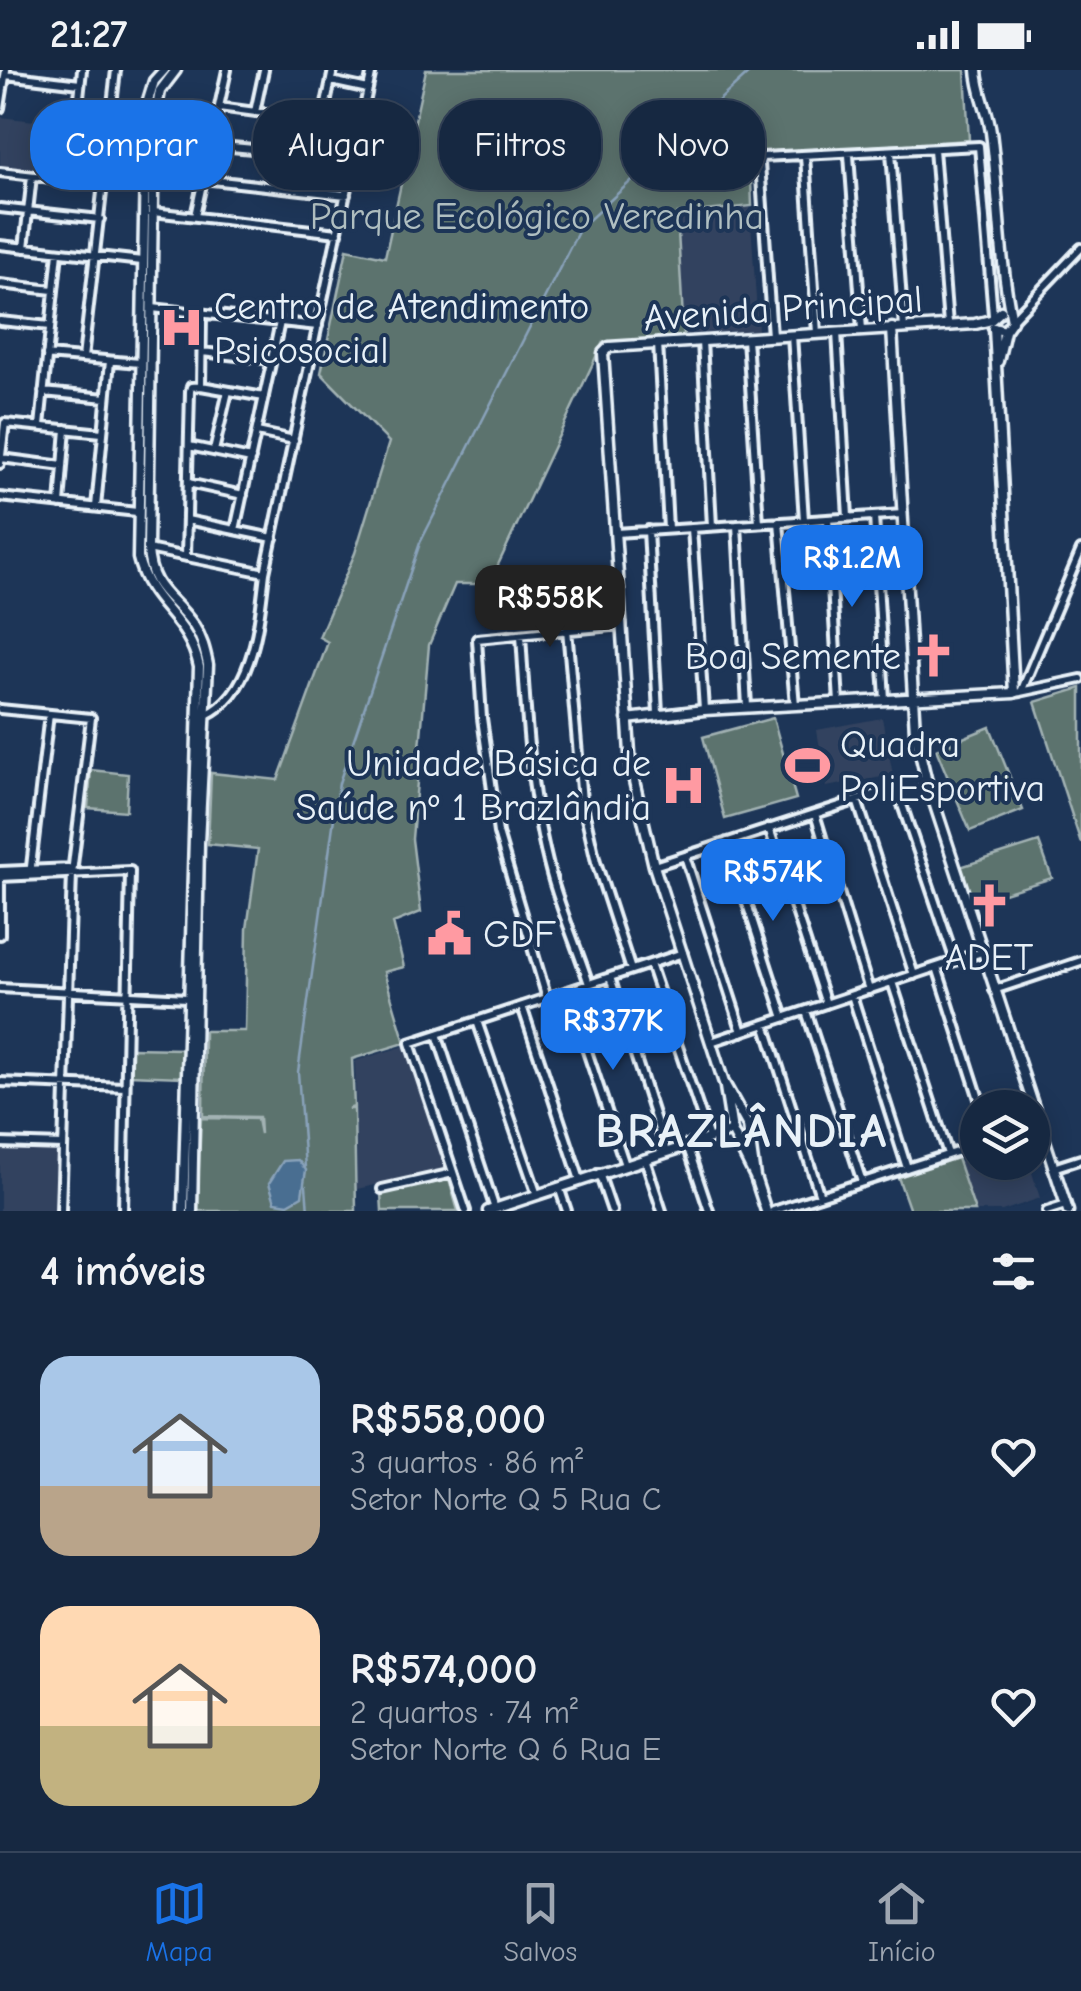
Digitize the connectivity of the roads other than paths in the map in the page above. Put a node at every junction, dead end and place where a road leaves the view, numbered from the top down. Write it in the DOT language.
graph roads {
  1 [pos="82,70"];
  2 [pos="116,70"];
  3 [pos="164,70"];
  4 [pos="176,70"];
  5 [pos="227,70"];
  6 [pos="264,70"];
  7 [pos="333,70"];
  8 [pos="372,70"];
  9 [pos="977,70"];
  10 [pos="6,72"];
  11 [pos="331,81"];
  12 [pos="80,84"];
  13 [pos="368,89"];
  14 [pos="78,100"];
  15 [pos="113,100"];
  16 [pos="148,100"];
  17 [pos="158,100"];
  18 [pos="221,100"];
  19 [pos="257,100"];
  20 [pos="327,100"];
  21 [pos="0,108"];
  22 [pos="934,149"];
  23 [pos="891,152"];
  24 [pos="849,155"];
  25 [pos="805,156"];
  26 [pos="0,172"];
  27 [pos="30,176"];
  28 [pos="233,182"];
  29 [pos="30,190"];
  30 [pos="103,190"];
  31 [pos="148,190"];
  32 [pos="149,190"];
  33 [pos="201,190"];
  34 [pos="308,191"];
  35 [pos="346,195"];
  36 [pos="0,208"];
  37 [pos="28,211"];
  38 [pos="153,212"];
  39 [pos="195,216"];
  40 [pos="100,218"];
  41 [pos="338,232"];
  42 [pos="0,246"];
  43 [pos="24,248"];
  44 [pos="1081,248"];
  45 [pos="58,252"];
  46 [pos="96,256"];
  47 [pos="142,261"];
  48 [pos="0,284"];
  49 [pos="54,290"];
  50 [pos="152,308"];
  51 [pos="169,310"];
  52 [pos="202,314"];
  53 [pos="999,319"];
  54 [pos="0,321"];
  55 [pos="151,321"];
  56 [pos="280,322"];
  57 [pos="948,325"];
  58 [pos="50,326"];
  59 [pos="318,326"];
  60 [pos="892,328"];
  61 [pos="904,328"];
  62 [pos="862,330"];
  63 [pos="838,332"];
  64 [pos="817,333"];
  65 [pos="792,334"];
  66 [pos="772,336"];
  67 [pos="746,338"];
  68 [pos="702,341"];
  69 [pos="658,343"];
  70 [pos="202,352"];
  71 [pos="47,355"];
  72 [pos="83,358"];
  73 [pos="110,360"];
  74 [pos="272,360"];
  75 [pos="140,368"];
  76 [pos="150,373"];
  77 [pos="995,375"];
  78 [pos="201,386"];
  79 [pos="228,391"];
  80 [pos="43,392"];
  81 [pos="264,396"];
  82 [pos="106,398"];
  83 [pos="2,420"];
  84 [pos="40,426"];
  85 [pos="66,429"];
  86 [pos="256,432"];
  87 [pos="102,433"];
  88 [pos="294,440"];
  89 [pos="138,442"];
  90 [pos="150,443"];
  91 [pos="189,446"];
  92 [pos="214,451"];
  93 [pos="138,458"];
  94 [pos="149,458"];
  95 [pos="251,459"];
  96 [pos="0,461"];
  97 [pos="63,466"];
  98 [pos="188,483"];
  99 [pos="243,495"];
  100 [pos="0,498"];
  101 [pos="60,504"];
  102 [pos="96,507"];
  103 [pos="137,512"];
  104 [pos="903,514"];
  105 [pos="874,516"];
  106 [pos="848,517"];
  107 [pos="828,519"];
  108 [pos="187,520"];
  109 [pos="804,520"];
  110 [pos="779,522"];
  111 [pos="759,524"];
  112 [pos="737,525"];
  113 [pos="712,526"];
  114 [pos="692,528"];
  115 [pos="668,529"];
  116 [pos="236,530"];
  117 [pos="648,530"];
  118 [pos="616,532"];
  119 [pos="273,538"];
  120 [pos="145,546"];
  121 [pos="1081,550"];
  122 [pos="186,557"];
  123 [pos="265,574"];
  124 [pos="152,584"];
  125 [pos="622,625"];
  126 [pos="567,629"];
  127 [pos="521,636"];
  128 [pos="1081,679"];
  129 [pos="1014,694"];
  130 [pos="914,698"];
  131 [pos="885,699"];
  132 [pos="839,703"];
  133 [pos="795,705"];
  134 [pos="746,708"];
  135 [pos="0,709"];
  136 [pos="704,710"];
  137 [pos="49,714"];
  138 [pos="658,714"];
  139 [pos="206,715"];
  140 [pos="627,719"];
  141 [pos="926,778"];
  142 [pos="896,787"];
  143 [pos="856,800"];
  144 [pos="815,814"];
  145 [pos="769,828"];
  146 [pos="728,842"];
  147 [pos="195,843"];
  148 [pos="685,856"];
  149 [pos="654,866"];
  150 [pos="73,870"];
  151 [pos="30,872"];
  152 [pos="0,874"];
  153 [pos="0,935"];
  154 [pos="982,952"];
  155 [pos="682,953"];
  156 [pos="1081,961"];
  157 [pos="955,962"];
  158 [pos="650,964"];
  159 [pos="937,967"];
  160 [pos="632,970"];
  161 [pos="914,975"];
  162 [pos="610,977"];
  163 [pos="892,982"];
  164 [pos="590,984"];
  165 [pos="0,988"];
  166 [pos="869,990"];
  167 [pos="994,990"];
  168 [pos="67,991"];
  169 [pos="567,991"];
  170 [pos="126,996"];
  171 [pos="852,996"];
  172 [pos="187,998"];
  173 [pos="548,998"];
  174 [pos="826,1004"];
  175 [pos="522,1006"];
  176 [pos="806,1010"];
  177 [pos="784,1018"];
  178 [pos="477,1021"];
  179 [pos="765,1024"];
  180 [pos="742,1032"];
  181 [pos="438,1034"];
  182 [pos="712,1042"];
  183 [pos="191,1060"];
  184 [pos="0,1082"];
  185 [pos="724,1083"];
  186 [pos="64,1084"];
  187 [pos="125,1087"];
  188 [pos="976,1090"];
  189 [pos="742,1112"];
  190 [pos="729,1117"];
  191 [pos="732,1131"];
  192 [pos="709,1138"];
  193 [pos="0,1142"];
  194 [pos="752,1144"];
  195 [pos="63,1145"];
  196 [pos="687,1145"];
  197 [pos="739,1148"];
  198 [pos="960,1150"];
  199 [pos="666,1152"];
  200 [pos="948,1154"];
  201 [pos="189,1157"];
  202 [pos="1081,1158"];
  203 [pos="644,1159"];
  204 [pos="625,1165"];
  205 [pos="907,1168"];
  206 [pos="1053,1168"];
  207 [pos="453,1174"];
  208 [pos="600,1174"];
  209 [pos="755,1177"];
  210 [pos="580,1180"];
  211 [pos="862,1182"];
  212 [pos="559,1186"];
  213 [pos="382,1189"];
  214 [pos="536,1195"];
  215 [pos="820,1196"];
  216 [pos="517,1206"];
  217 [pos="1067,1208"];
  218 [pos="492,1210"];
  219 [pos="60,1211"];
  220 [pos="123,1211"];
  221 [pos="183,1211"];
  222 [pos="192,1211"];
  223 [pos="466,1211"];
  224 [pos="567,1211"];
  225 [pos="612,1211"];
  226 [pos="662,1211"];
  227 [pos="709,1211"];
  228 [pos="769,1211"];
  229 [pos="1047,1211"];
  1 -- 12 [label="street"];
  2 -- 15 [label="street"];
  3 -- 16 [label="street"];
  4 -- 17 [label="street"];
  5 -- 18 [label="street"];
  6 -- 19 [label="street"];
  7 -- 11 [label="street"];
  8 -- 13 [label="street"];
  9 -- 53 [label="street"];
  10 -- 12 [label="street"];
  10 -- 21 [label="street"];
  11 -- 13 [label="street"];
  11 -- 20 [label="street"];
  12 -- 14 [label="street"];
  13 -- 35 [label="street"];
  22 -- 23 [label="street"];
  22 -- 53 [label="street"];
  22 -- 57 [label="street"];
  23 -- 24 [label="street"];
  23 -- 61 [label="street"];
  24 -- 25 [label="street"];
  24 -- 62 [label="street"];
  25 -- 64 [label="street"];
  25 -- 66 [label="street"];
  26 -- 27 [label="street"];
  28 -- 34 [label="street"];
  29 -- 37 [label="street"];
  30 -- 40 [label="street"];
  31 -- 47 [label="street"];
  32 -- 38 [label="street"];
  33 -- 39 [label="street"];
  34 -- 35 [label="street"];
  35 -- 41 [label="street"];
  36 -- 37 [label="street"];
  37 -- 40 [label="street"];
  37 -- 43 [label="street"];
  38 -- 39 [label="street"];
  38 -- 50 [label="street"];
  39 -- 41 [label="street"];
  40 -- 46 [label="street"];
  41 -- 59 [label="street"];
  42 -- 43 [label="street"];
  43 -- 45 [label="street"];
  44 -- 53 [label="street"];
  45 -- 46 [label="street"];
  45 -- 49 [label="street"];
  46 -- 47 [label="street"];
  46 -- 72 [label="street"];
  47 -- 75 [label="street"];
  48 -- 49 [label="street"];
  49 -- 58 [label="street"];
  50 -- 51 [label="street"];
  50 -- 55 [label="street"];
  51 -- 52 [label="street"];
  51 -- 55 [label="street"];
  52 -- 56 [label="street"];
  52 -- 70 [label="street"];
  53 -- 57 [label="street, Avenida Principal"];
  53 -- 77 [label="street"];
  53 -- 77 [label="street, Avenida Principal"];
  54 -- 58 [label="street"];
  55 -- 76 [label="street"];
  56 -- 59 [label="street"];
  56 -- 74 [label="street"];
  57 -- 61 [label="street, Avenida Principal"];
  58 -- 71 [label="street"];
  59 -- 88 [label="street"];
  60 -- 61 [label="street, Avenida Principal"];
  60 -- 62 [label="street, Avenida Principal"];
  60 -- 104 [label="street"];
  62 -- 63 [label="street, Avenida Principal"];
  63 -- 64 [label="street, Avenida Principal"];
  63 -- 106 [label="street"];
  64 -- 65 [label="street, Avenida Principal"];
  65 -- 66 [label="street, Avenida Principal"];
  65 -- 109 [label="street"];
  66 -- 67 [label="street, Avenida Principal"];
  67 -- 68 [label="street, Avenida Principal"];
  67 -- 111 [label="street"];
  68 -- 69 [label="street, Avenida Principal"];
  68 -- 113 [label="street"];
  69 -- 115 [label="street"];
  69 -- 118 [label="street, Avenida Principal"];
  70 -- 74 [label="street"];
  70 -- 78 [label="street"];
  71 -- 72 [label="street"];
  71 -- 80 [label="street"];
  72 -- 73 [label="street"];
  73 -- 75 [label="street"];
  73 -- 82 [label="street"];
  74 -- 81 [label="street"];
  75 -- 76 [label="street"];
  75 -- 89 [label="street"];
  76 -- 90 [label="street"];
  77 -- 129 [label="street"];
  78 -- 79 [label="street"];
  78 -- 91 [label="street"];
  79 -- 81 [label="street"];
  79 -- 92 [label="street"];
  80 -- 82 [label="street"];
  80 -- 84 [label="street"];
  81 -- 86 [label="street"];
  82 -- 87 [label="street"];
  83 -- 84 [label="street"];
  83 -- 96 [label="street"];
  84 -- 85 [label="street"];
  85 -- 87 [label="street"];
  85 -- 97 [label="street"];
  86 -- 88 [label="street"];
  86 -- 95 [label="street"];
  87 -- 102 [label="street"];
  88 -- 119 [label="street"];
  89 -- 90 [label="street"];
  89 -- 93 [label="street"];
  90 -- 94 [label="street"];
  91 -- 92 [label="street"];
  91 -- 98 [label="street"];
  92 -- 95 [label="street"];
  93 -- 94 [label="street"];
  93 -- 103 [label="street"];
  94 -- 120 [label="street"];
  95 -- 99 [label="street"];
  96 -- 97 [label="street"];
  97 -- 101 [label="street"];
  98 -- 99 [label="street"];
  98 -- 108 [label="street"];
  99 -- 116 [label="street"];
  100 -- 101 [label="street"];
  101 -- 102 [label="street"];
  102 -- 103 [label="street"];
  103 -- 120 [label="street"];
  104 -- 105 [label="street"];
  104 -- 130 [label="street"];
  105 -- 106 [label="street"];
  105 -- 131 [label="street"];
  106 -- 107 [label="street"];
  107 -- 109 [label="street"];
  107 -- 132 [label="street"];
  108 -- 116 [label="street"];
  108 -- 122 [label="street"];
  109 -- 110 [label="street"];
  110 -- 111 [label="street"];
  110 -- 133 [label="street"];
  111 -- 112 [label="street"];
  112 -- 113 [label="street"];
  112 -- 134 [label="street"];
  113 -- 114 [label="street"];
  114 -- 115 [label="street"];
  114 -- 136 [label="street"];
  115 -- 117 [label="street"];
  116 -- 119 [label="street"];
  117 -- 118 [label="street"];
  117 -- 138 [label="street"];
  118 -- 125 [label="street, Avenida Principal"];
  119 -- 123 [label="street"];
  120 -- 122 [label="street"];
  120 -- 124 [label="street"];
  121 -- 129 [label="street"];
  122 -- 123 [label="street"];
  123 -- 139 [label="street"];
  124 -- 139 [label="street"];
  124 -- 147 [label="street"];
  125 -- 126 [label="street"];
  125 -- 140 [label="street, Avenida Principal"];
  126 -- 127 [label="street"];
  126 -- 160 [label="street"];
  127 -- 164 [label="street"];
  127 -- 173 [label="street"];
  128 -- 129 [label="street"];
  129 -- 130 [label="street"];
  130 -- 131 [label="street"];
  130 -- 141 [label="street"];
  131 -- 132 [label="street"];
  132 -- 133 [label="street"];
  133 -- 134 [label="street"];
  134 -- 136 [label="street"];
  135 -- 137 [label="street"];
  136 -- 138 [label="street"];
  137 -- 150 [label="street"];
  137 -- 151 [label="street"];
  138 -- 140 [label="street"];
  139 -- 147 [label="street"];
  140 -- 149 [label="street, Avenida Principal"];
  141 -- 142 [label="street"];
  141 -- 154 [label="street"];
  142 -- 143 [label="street"];
  142 -- 157 [label="street"];
  143 -- 144 [label="street"];
  143 -- 161 [label="street"];
  144 -- 145 [label="street"];
  144 -- 166 [label="street"];
  145 -- 146 [label="street"];
  145 -- 174 [label="street"];
  146 -- 148 [label="street"];
  146 -- 177 [label="street"];
  147 -- 172 [label="street"];
  147 -- 183 [label="street"];
  148 -- 149 [label="street"];
  148 -- 180 [label="street"];
  149 -- 155 [label="street, Avenida Principal"];
  150 -- 151 [label="street"];
  150 -- 168 [label="street"];
  150 -- 170 [label="street"];
  151 -- 152 [label="street"];
  152 -- 153 [label="street"];
  154 -- 157 [label="street"];
  154 -- 167 [label="street"];
  155 -- 158 [label="street"];
  155 -- 182 [label="street, Avenida Principal"];
  156 -- 167 [label="street"];
  157 -- 159 [label="street"];
  158 -- 160 [label="street"];
  158 -- 192 [label="street"];
  159 -- 161 [label="street"];
  159 -- 188 [label="street"];
  160 -- 162 [label="street"];
  161 -- 163 [label="street"];
  162 -- 164 [label="street"];
  162 -- 199 [label="street"];
  163 -- 166 [label="street"];
  163 -- 200 [label="street"];
  164 -- 169 [label="street"];
  165 -- 168 [label="street"];
  166 -- 171 [label="street"];
  167 -- 206 [label="street"];
  168 -- 170 [label="street"];
  168 -- 186 [label="street"];
  169 -- 173 [label="street"];
  169 -- 204 [label="street"];
  170 -- 172 [label="street"];
  170 -- 187 [label="street"];
  171 -- 174 [label="street"];
  171 -- 205 [label="street"];
  172 -- 183 [label="street"];
  173 -- 175 [label="street"];
  174 -- 176 [label="street"];
  175 -- 178 [label="street"];
  175 -- 210 [label="street"];
  176 -- 177 [label="street"];
  176 -- 211 [label="street"];
  177 -- 179 [label="street"];
  178 -- 181 [label="street"];
  178 -- 214 [label="street"];
  179 -- 180 [label="street"];
  179 -- 215 [label="street"];
  180 -- 182 [label="street"];
  181 -- 207 [label="street"];
  181 -- 218 [label="street"];
  182 -- 185 [label="street, Avenida Principal"];
  183 -- 201 [label="street"];
  184 -- 186 [label="street"];
  185 -- 189 [label="street, Avenida Principal"];
  185 -- 190 [label="street"];
  186 -- 187 [label="street"];
  186 -- 195 [label="street"];
  187 -- 220 [label="street"];
  189 -- 190 [label="street"];
  189 -- 194 [label="street, Avenida Principal"];
  190 -- 191 [label="street"];
  191 -- 192 [label="street"];
  191 -- 197 [label="street"];
  192 -- 196 [label="street"];
  193 -- 195 [label="street"];
  194 -- 197 [label="street"];
  194 -- 209 [label="street, Avenida Principal"];
  195 -- 219 [label="street"];
  196 -- 199 [label="street"];
  196 -- 227 [label="street"];
  197 -- 209 [label="street"];
  198 -- 200 [label="street"];
  199 -- 203 [label="street"];
  200 -- 205 [label="street"];
  201 -- 221 [label="street"];
  201 -- 222 [label="street"];
  202 -- 206 [label="street"];
  203 -- 204 [label="street"];
  203 -- 226 [label="street"];
  204 -- 208 [label="street"];
  205 -- 211 [label="street"];
  206 -- 217 [label="street"];
  207 -- 213 [label="street"];
  207 -- 223 [label="street"];
  208 -- 210 [label="street"];
  208 -- 225 [label="street"];
  209 -- 228 [label="street"];
  210 -- 212 [label="street"];
  211 -- 215 [label="street"];
  212 -- 214 [label="street"];
  212 -- 224 [label="street"];
  214 -- 216 [label="street"];
  215 -- 228 [label="street"];
  216 -- 218 [label="street"];
  217 -- 229 [label="street"];
}
